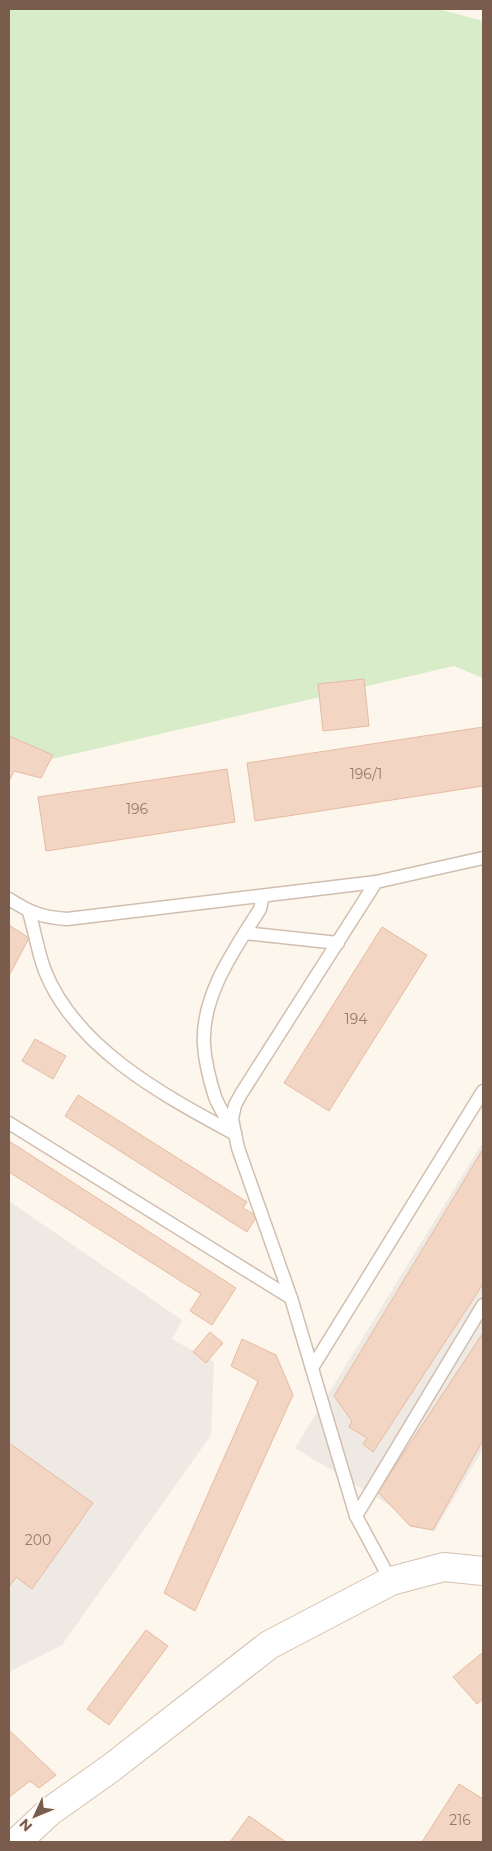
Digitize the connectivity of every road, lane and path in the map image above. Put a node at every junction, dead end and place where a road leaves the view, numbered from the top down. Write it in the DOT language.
graph roads {
  1 [pos="483,858"];
  2 [pos="376,882"];
  3 [pos="263,896"];
  4 [pos="9,899"];
  5 [pos="29,912"];
  6 [pos="245,934"];
  7 [pos="338,943"];
  8 [pos="483,1091"];
  9 [pos="9,1123"];
  10 [pos="235,1134"];
  11 [pos="291,1298"];
  12 [pos="483,1305"];
  13 [pos="312,1368"];
  14 [pos="356,1516"];
  15 [pos="483,1571"];
  16 [pos="391,1581"];
  17 [pos="17,1842"];
  1 -- 2 [label="lane"];
  2 -- 3 [label="lane"];
  2 -- 7 [label="lane"];
  3 -- 5 [label="lane"];
  3 -- 6 [label="lane"];
  4 -- 5 [label="lane"];
  5 -- 10 [label="lane"];
  6 -- 7 [label="lane"];
  6 -- 10 [label="lane"];
  7 -- 10 [label="lane"];
  8 -- 13 [label="lane"];
  9 -- 11 [label="lane"];
  10 -- 11 [label="lane"];
  11 -- 13 [label="lane"];
  12 -- 14 [label="lane"];
  13 -- 14 [label="lane"];
  14 -- 16 [label="lane"];
  15 -- 16 [label="main road"];
  16 -- 17 [label="main road"];
}
